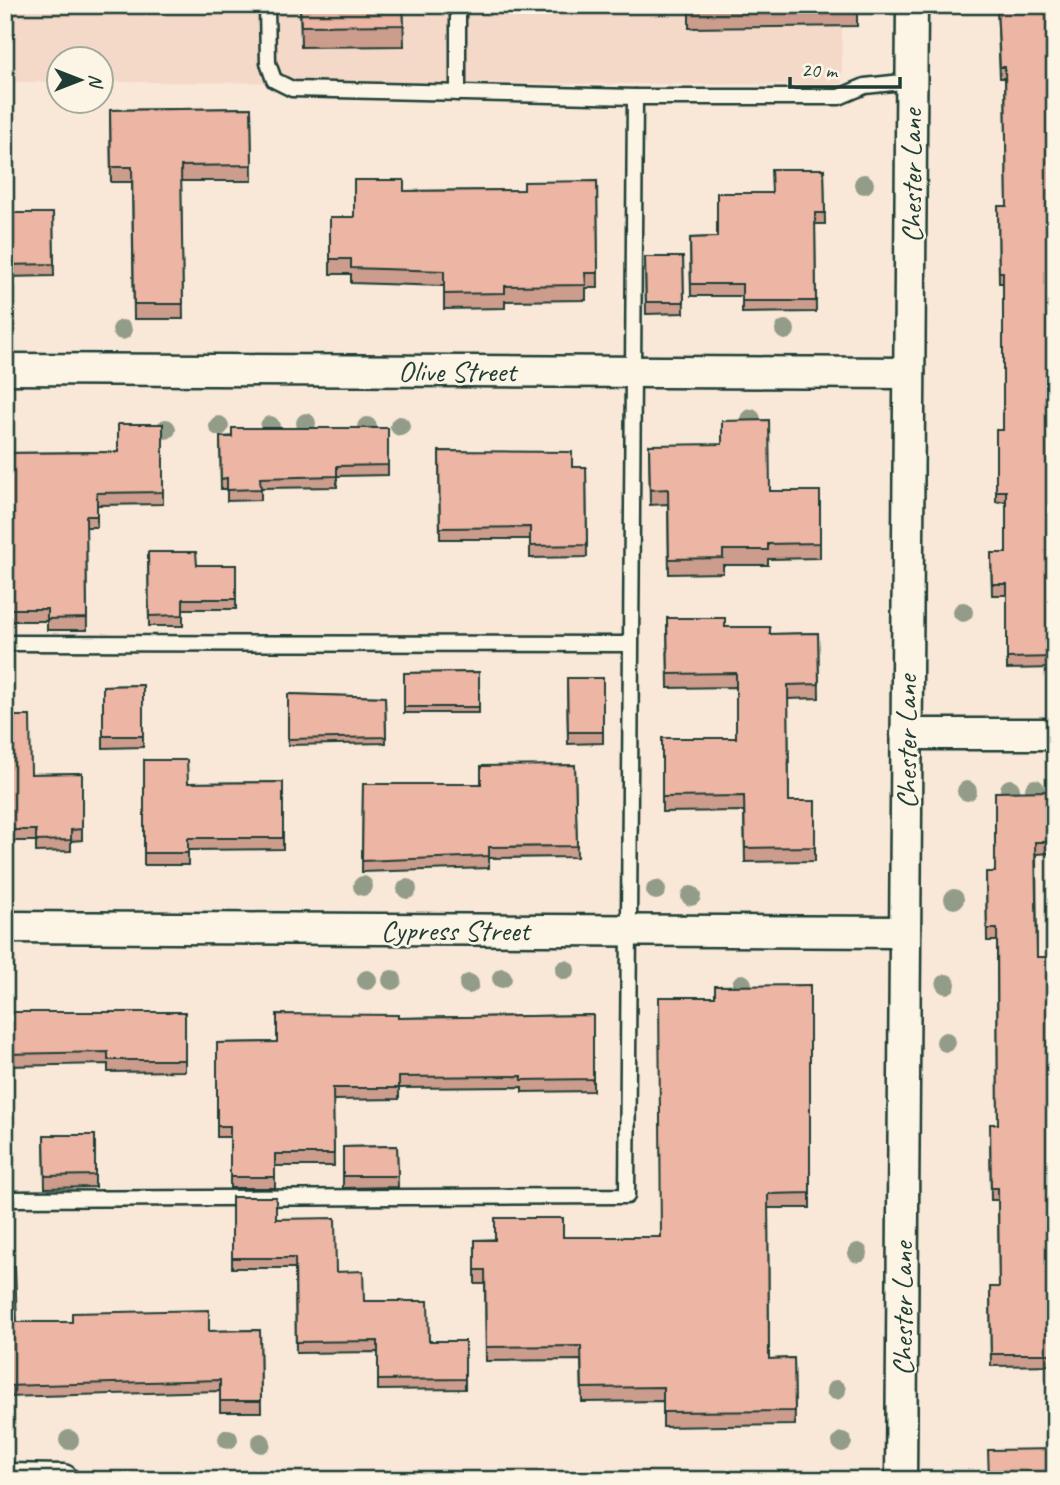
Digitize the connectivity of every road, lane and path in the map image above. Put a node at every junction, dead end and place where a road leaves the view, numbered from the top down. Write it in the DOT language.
graph roads {
  1 [pos="267,5"];
  2 [pos="458,5"];
  3 [pos="912,5"];
  4 [pos="911,81"];
  5 [pos="458,93"];
  6 [pos="635,97"];
  7 [pos="5,369"];
  8 [pos="631,372"];
  9 [pos="909,373"];
  10 [pos="5,643"];
  11 [pos="630,645"];
  12 [pos="906,734"];
  13 [pos="1055,734"];
  14 [pos="5,928"];
  15 [pos="627,931"];
  16 [pos="905,932"];
  17 [pos="5,1199"];
  18 [pos="5,1479"];
  19 [pos="63,1480"];
  20 [pos="901,1480"];
  1 -- 5 [label="lane"];
  2 -- 5 [label="lane"];
  3 -- 4 [label="street, Chester Lane"];
  4 -- 6 [label="lane"];
  4 -- 9 [label="street, Chester Lane"];
  5 -- 6 [label="lane"];
  6 -- 8 [label="lane"];
  7 -- 8 [label="street, Olive Street"];
  8 -- 9 [label="street, Olive Street"];
  8 -- 11 [label="lane"];
  9 -- 12 [label="street, Chester Lane"];
  10 -- 11 [label="lane"];
  11 -- 15 [label="lane"];
  12 -- 13 [label="street"];
  12 -- 16 [label="street, Chester Lane"];
  14 -- 15 [label="street, Cypress Street"];
  15 -- 16 [label="street, Cypress Street"];
  15 -- 17 [label="lane"];
  16 -- 20 [label="street, Chester Lane"];
  18 -- 19 [label="street"];
}
